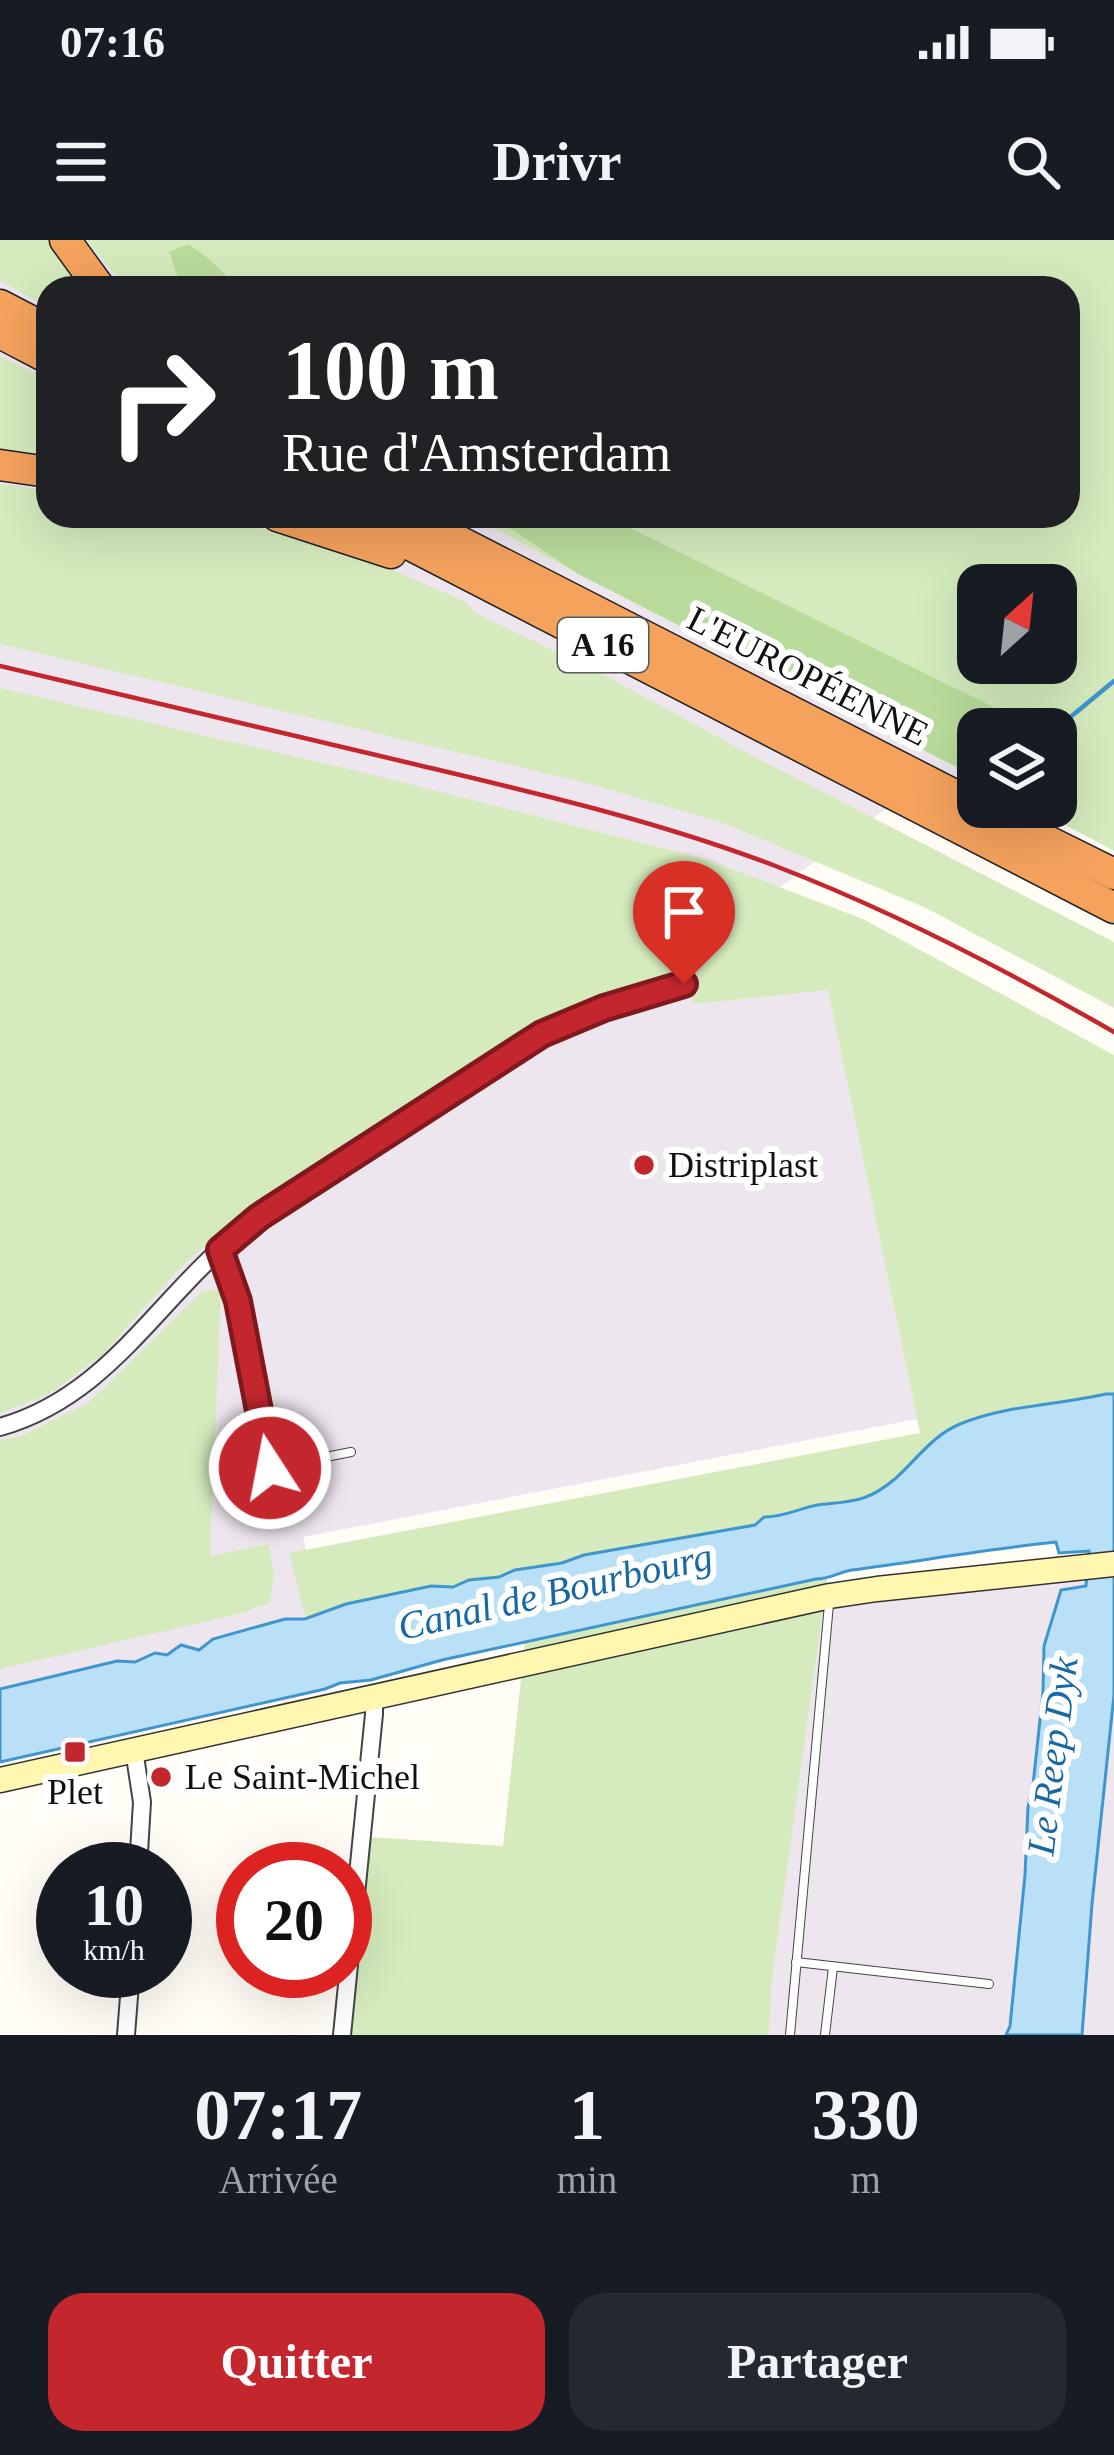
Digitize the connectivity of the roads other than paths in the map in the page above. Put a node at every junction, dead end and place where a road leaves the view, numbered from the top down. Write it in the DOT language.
graph roads {
  1 [pos="65,240"];
  2 [pos="91,276"];
  3 [pos="0,305"];
  4 [pos="36,324"];
  5 [pos="0,333"];
  6 [pos="36,352"];
  7 [pos="0,464"];
  8 [pos="36,470"];
  9 [pos="316,528"];
  10 [pos="377,528"];
  11 [pos="433,528"];
  12 [pos="459,528"];
  13 [pos="718,675"];
  14 [pos="851,773"];
  15 [pos="957,796"];
  16 [pos="1021,828"];
  17 [pos="1114,874"];
  18 [pos="1114,908"];
  19 [pos="684,984"];
  20 [pos="220,1250"];
  21 [pos="0,1427"];
  22 [pos="351,1452"];
  23 [pos="1114,1564"];
  24 [pos="830,1596"];
  25 [pos="374,1697"];
  26 [pos="134,1750"];
  27 [pos="0,1780"];
  28 [pos="140,1842"];
  29 [pos="796,1962"];
  30 [pos="833,1966"];
  31 [pos="988,1984"];
  32 [pos="129,1998"];
  33 [pos="126,2035"];
  34 [pos="342,2035"];
  35 [pos="790,2035"];
  36 [pos="825,2035"];
  1 -- 2 [label="highway"];
  3 -- 4 [label="highway"];
  5 -- 6 [label="highway"];
  7 -- 8 [label="highway"];
  9 -- 14 [label="highway"];
  10 -- 14 [label="highway, L'EUROPÉENNE / A 16"];
  11 -- 13 [label="highway, L'EUROPÉENNE / A 16"];
  12 -- 13 [label="highway"];
  13 -- 15 [label="highway, L'EUROPÉENNE / A 16"];
  14 -- 18 [label="highway, L'EUROPÉENNE / A 16"];
  16 -- 17 [label="highway, L'EUROPÉENNE / A 16"];
  19 -- 20 [label="street"];
  20 -- 21 [label="street"];
  20 -- 22 [label="lane"];
  23 -- 24 [label="main road"];
  24 -- 25 [label="main road"];
  24 -- 29 [label="lane"];
  25 -- 26 [label="main road"];
  25 -- 34 [label="street"];
  26 -- 27 [label="main road"];
  26 -- 28 [label="street"];
  29 -- 30 [label="lane"];
  29 -- 35 [label="lane"];
  30 -- 31 [label="lane"];
  30 -- 36 [label="lane"];
  32 -- 33 [label="street"];
}
